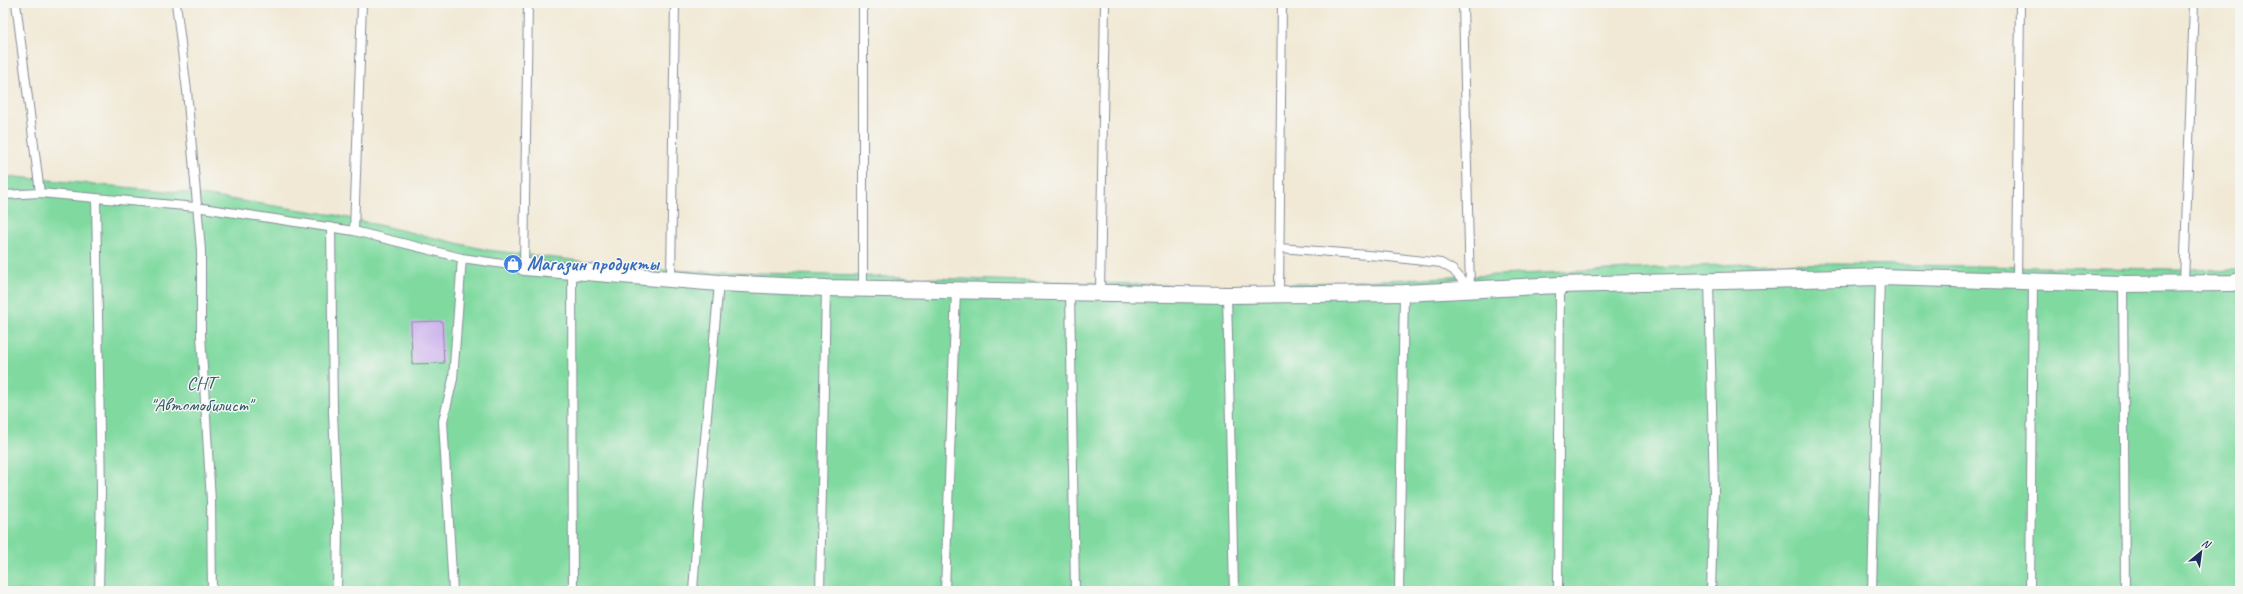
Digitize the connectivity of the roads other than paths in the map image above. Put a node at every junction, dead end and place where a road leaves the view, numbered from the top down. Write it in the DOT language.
graph roads {
  1 [pos="16,3"];
  2 [pos="176,3"];
  3 [pos="362,3"];
  4 [pos="528,3"];
  5 [pos="675,3"];
  6 [pos="863,3"];
  7 [pos="1105,3"];
  8 [pos="1282,3"];
  9 [pos="1463,3"];
  10 [pos="2020,3"];
  11 [pos="2194,3"];
  12 [pos="40,193"];
  13 [pos="3,195"];
  14 [pos="96,199"];
  15 [pos="196,207"];
  16 [pos="331,227"];
  17 [pos="354,231"];
  18 [pos="1280,248"];
  19 [pos="462,258"];
  20 [pos="524,267"];
  21 [pos="572,271"];
  22 [pos="1880,277"];
  23 [pos="671,279"];
  24 [pos="1709,281"];
  25 [pos="2240,281"];
  26 [pos="2017,282"];
  27 [pos="2033,282"];
  28 [pos="719,283"];
  29 [pos="2184,283"];
  30 [pos="2123,284"];
  31 [pos="1560,285"];
  32 [pos="826,288"];
  33 [pos="863,288"];
  34 [pos="1470,289"];
  35 [pos="956,290"];
  36 [pos="1070,291"];
  37 [pos="1100,292"];
  38 [pos="1404,293"];
  39 [pos="1279,294"];
  40 [pos="1226,295"];
  41 [pos="99,591"];
  42 [pos="212,591"];
  43 [pos="336,591"];
  44 [pos="453,591"];
  45 [pos="573,591"];
  46 [pos="693,591"];
  47 [pos="820,591"];
  48 [pos="945,591"];
  49 [pos="1075,591"];
  50 [pos="1234,591"];
  51 [pos="1399,591"];
  52 [pos="1558,591"];
  53 [pos="1712,591"];
  54 [pos="1872,591"];
  55 [pos="2030,591"];
  56 [pos="2125,591"];
  1 -- 12 [label="lane"];
  2 -- 15 [label="lane"];
  3 -- 17 [label="lane"];
  4 -- 20 [label="lane"];
  5 -- 23 [label="lane"];
  6 -- 33 [label="lane"];
  7 -- 37 [label="lane"];
  8 -- 18 [label="lane"];
  9 -- 34 [label="lane"];
  10 -- 26 [label="lane"];
  11 -- 29 [label="lane"];
  12 -- 13 [label="lane"];
  12 -- 14 [label="lane"];
  14 -- 15 [label="lane"];
  14 -- 41 [label="lane"];
  15 -- 16 [label="lane"];
  15 -- 42 [label="lane"];
  16 -- 17 [label="lane"];
  16 -- 43 [label="lane"];
  17 -- 19 [label="lane"];
  18 -- 34 [label="lane"];
  18 -- 39 [label="lane"];
  19 -- 20 [label="lane"];
  19 -- 44 [label="lane"];
  20 -- 21 [label="street"];
  21 -- 23 [label="street"];
  21 -- 45 [label="lane"];
  22 -- 24 [label="street"];
  22 -- 26 [label="street"];
  22 -- 54 [label="lane"];
  23 -- 28 [label="street"];
  24 -- 31 [label="street"];
  24 -- 53 [label="lane"];
  25 -- 29 [label="street"];
  26 -- 27 [label="street"];
  27 -- 30 [label="street"];
  27 -- 55 [label="lane"];
  28 -- 32 [label="street"];
  28 -- 46 [label="lane"];
  29 -- 30 [label="street"];
  30 -- 56 [label="lane"];
  31 -- 34 [label="street"];
  31 -- 52 [label="lane"];
  32 -- 33 [label="street"];
  32 -- 47 [label="lane"];
  33 -- 35 [label="street"];
  34 -- 38 [label="street"];
  35 -- 36 [label="street"];
  35 -- 48 [label="lane"];
  36 -- 37 [label="street"];
  36 -- 49 [label="lane"];
  37 -- 40 [label="street"];
  38 -- 39 [label="street"];
  38 -- 51 [label="lane"];
  39 -- 40 [label="street"];
  40 -- 50 [label="lane"];
}
